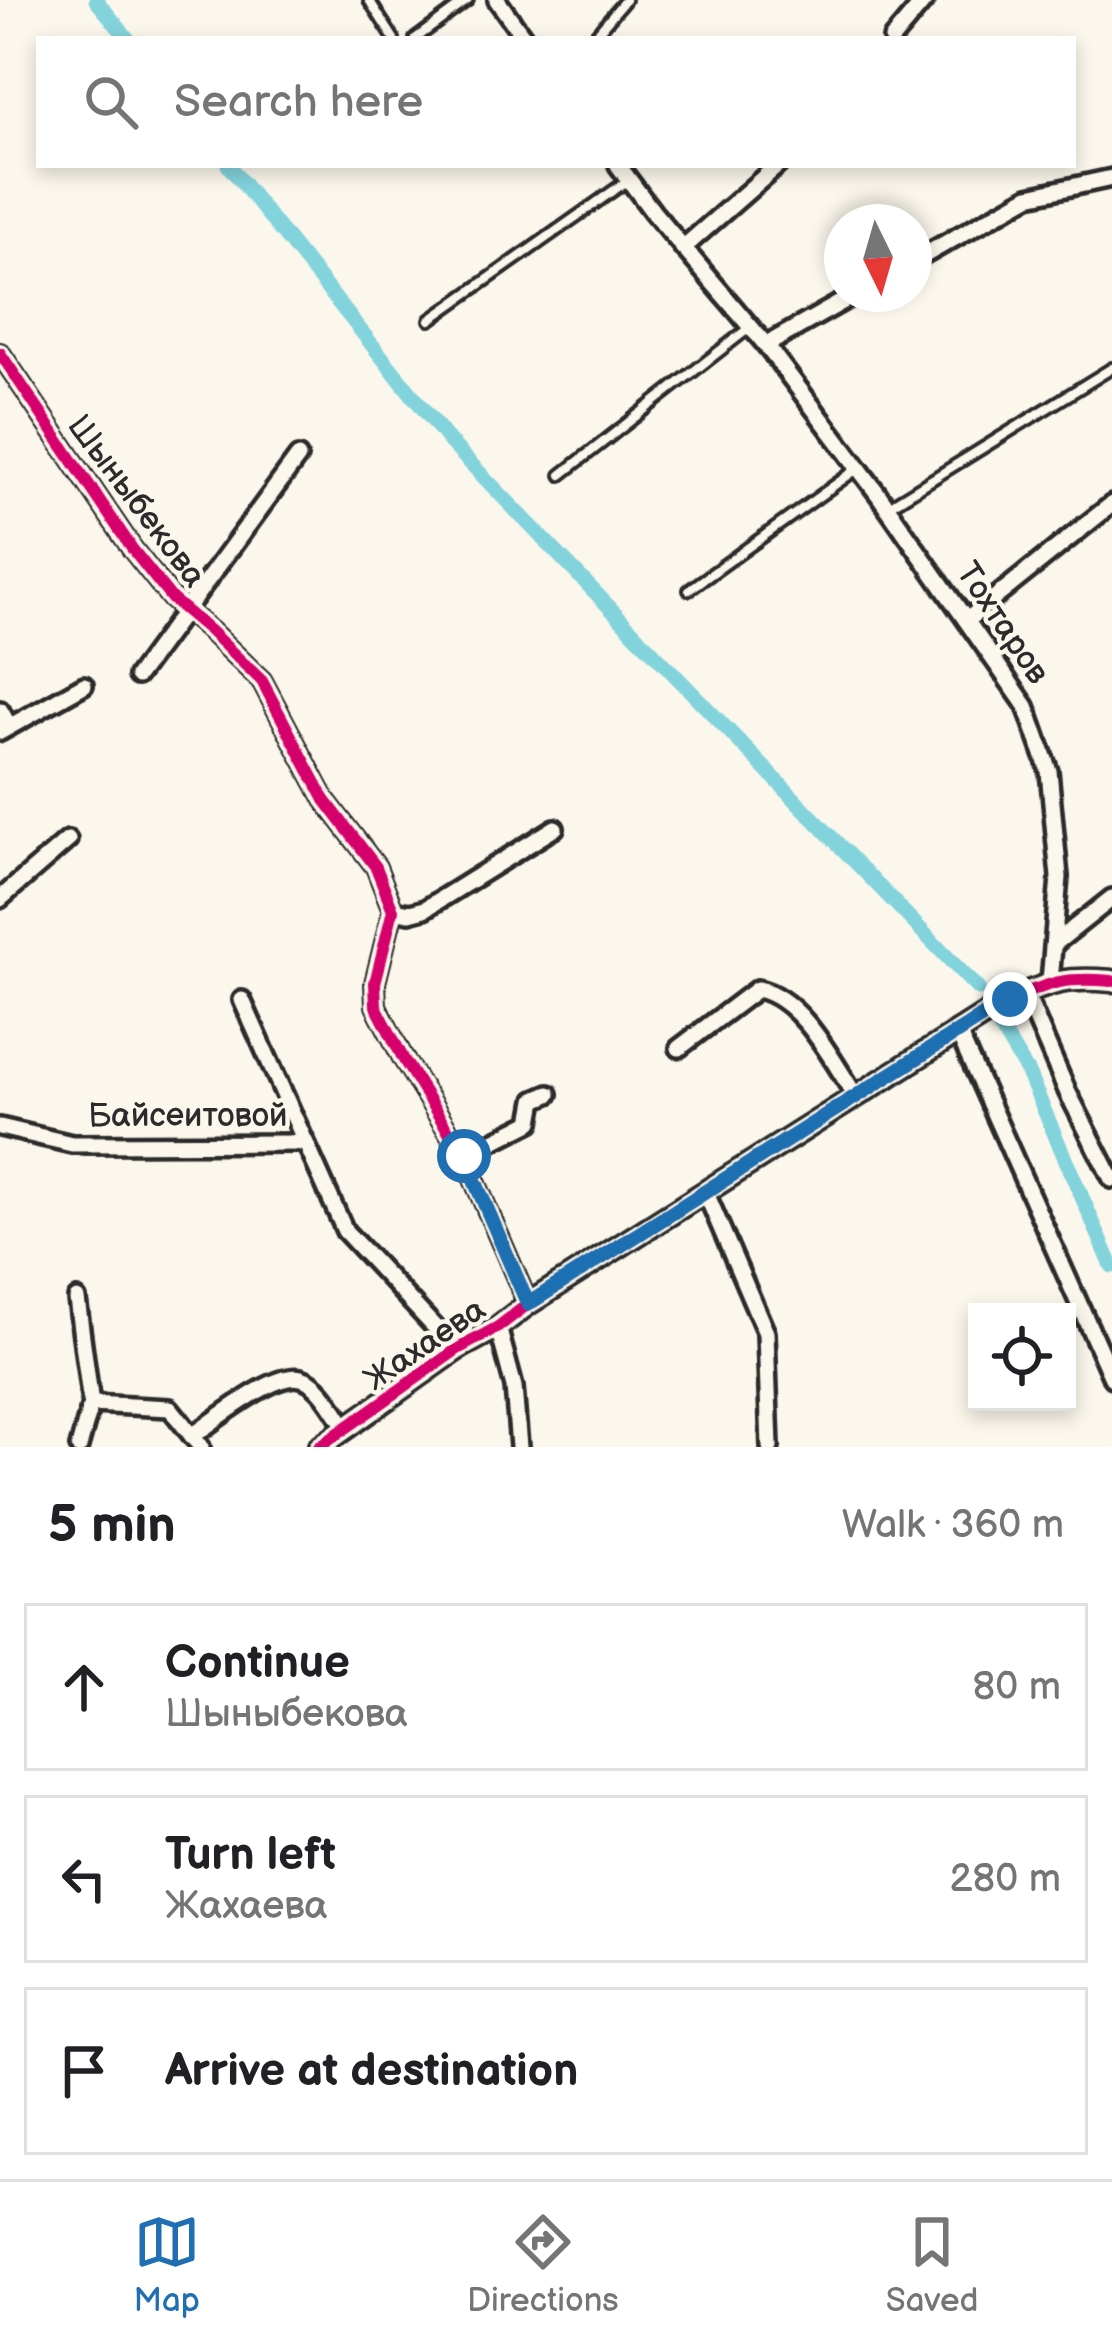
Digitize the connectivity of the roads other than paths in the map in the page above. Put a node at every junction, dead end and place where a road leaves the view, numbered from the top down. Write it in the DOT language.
graph roads {
  1 [pos="369,0"];
  2 [pos="468,0"];
  3 [pos="497,0"];
  4 [pos="625,0"];
  5 [pos="925,0"];
  6 [pos="392,36"];
  7 [pos="419,36"];
  8 [pos="523,36"];
  9 [pos="595,36"];
  10 [pos="895,36"];
  11 [pos="619,168"];
  12 [pos="775,168"];
  13 [pos="1112,178"];
  14 [pos="628,180"];
  15 [pos="683,248"];
  16 [pos="932,251"];
  17 [pos="824,312"];
  18 [pos="430,320"];
  19 [pos="750,327"];
  20 [pos="766,345"];
  21 [pos="0,353"];
  22 [pos="1112,368"];
  23 [pos="298,457"];
  24 [pos="859,468"];
  25 [pos="561,475"];
  26 [pos="1112,504"];
  27 [pos="887,507"];
  28 [pos="689,590"];
  29 [pos="186,610"];
  30 [pos="968,620"];
  31 [pos="137,676"];
  32 [pos="84,685"];
  33 [pos="0,710"];
  34 [pos="5,729"];
  35 [pos="555,828"];
  36 [pos="68,840"];
  37 [pos="1112,898"];
  38 [pos="0,899"];
  39 [pos="393,910"];
  40 [pos="1054,944"];
  41 [pos="1112,981"];
  42 [pos="1050,982"];
  43 [pos="1017,996"];
  44 [pos="242,1000"];
  45 [pos="960,1029"];
  46 [pos="679,1048"];
  47 [pos="549,1094"];
  48 [pos="856,1096"];
  49 [pos="0,1127"];
  50 [pos="306,1143"];
  51 [pos="464,1156"];
  52 [pos="1112,1179"];
  53 [pos="706,1193"];
  54 [pos="76,1300"];
  55 [pos="528,1304"];
  56 [pos="498,1327"];
  57 [pos="456,1349"];
  58 [pos="1112,1378"];
  59 [pos="91,1404"];
  60 [pos="346,1428"];
  61 [pos="197,1441"];
  62 [pos="80,1447"];
  63 [pos="319,1447"];
  64 [pos="518,1447"];
  65 [pos="770,1447"];
  1 -- 6 [label="lane"];
  2 -- 7 [label="lane"];
  3 -- 8 [label="street"];
  4 -- 9 [label="lane"];
  5 -- 10 [label="street"];
  11 -- 14 [label="street, Тохтаров"];
  12 -- 15 [label="street"];
  13 -- 16 [label="street"];
  14 -- 15 [label="street, Тохтаров"];
  14 -- 18 [label="lane"];
  15 -- 19 [label="street, Тохтаров"];
  17 -- 20 [label="street"];
  19 -- 20 [label="street, Тохтаров"];
  19 -- 25 [label="lane"];
  20 -- 24 [label="street, Тохтаров"];
  21 -- 29 [label="street, Шыныбекова"];
  22 -- 27 [label="lane"];
  23 -- 29 [label="street"];
  24 -- 27 [label="street, Тохтаров"];
  24 -- 28 [label="lane"];
  26 -- 30 [label="street"];
  27 -- 30 [label="street, Тохтаров"];
  29 -- 31 [label="street"];
  29 -- 39 [label="street, Шыныбекова"];
  30 -- 40 [label="street, Тохтаров"];
  32 -- 34 [label="street"];
  33 -- 34 [label="street"];
  35 -- 39 [label="street"];
  36 -- 38 [label="street"];
  37 -- 40 [label="street"];
  39 -- 51 [label="street"];
  40 -- 42 [label="street, Тохтаров"];
  41 -- 42 [label="street"];
  42 -- 43 [label="street, Жахаева"];
  43 -- 45 [label="street, Жахаева"];
  43 -- 52 [label="street"];
  44 -- 50 [label="street, Байсеитовой"];
  45 -- 48 [label="street, Жахаева"];
  45 -- 58 [label="street"];
  46 -- 48 [label="street"];
  47 -- 51 [label="street"];
  48 -- 53 [label="street, Жахаева"];
  49 -- 50 [label="street, Байсеитовой"];
  50 -- 57 [label="street, Байсеитовой"];
  51 -- 55 [label="street"];
  53 -- 55 [label="street, Жахаева"];
  53 -- 65 [label="street"];
  54 -- 59 [label="street"];
  55 -- 56 [label="street, Жахаева"];
  56 -- 57 [label="street, Жахаева"];
  56 -- 64 [label="street"];
  57 -- 60 [label="street, Жахаева"];
  59 -- 61 [label="street"];
  59 -- 62 [label="street"];
  60 -- 61 [label="street"];
  60 -- 63 [label="street, Жахаева"];
}
